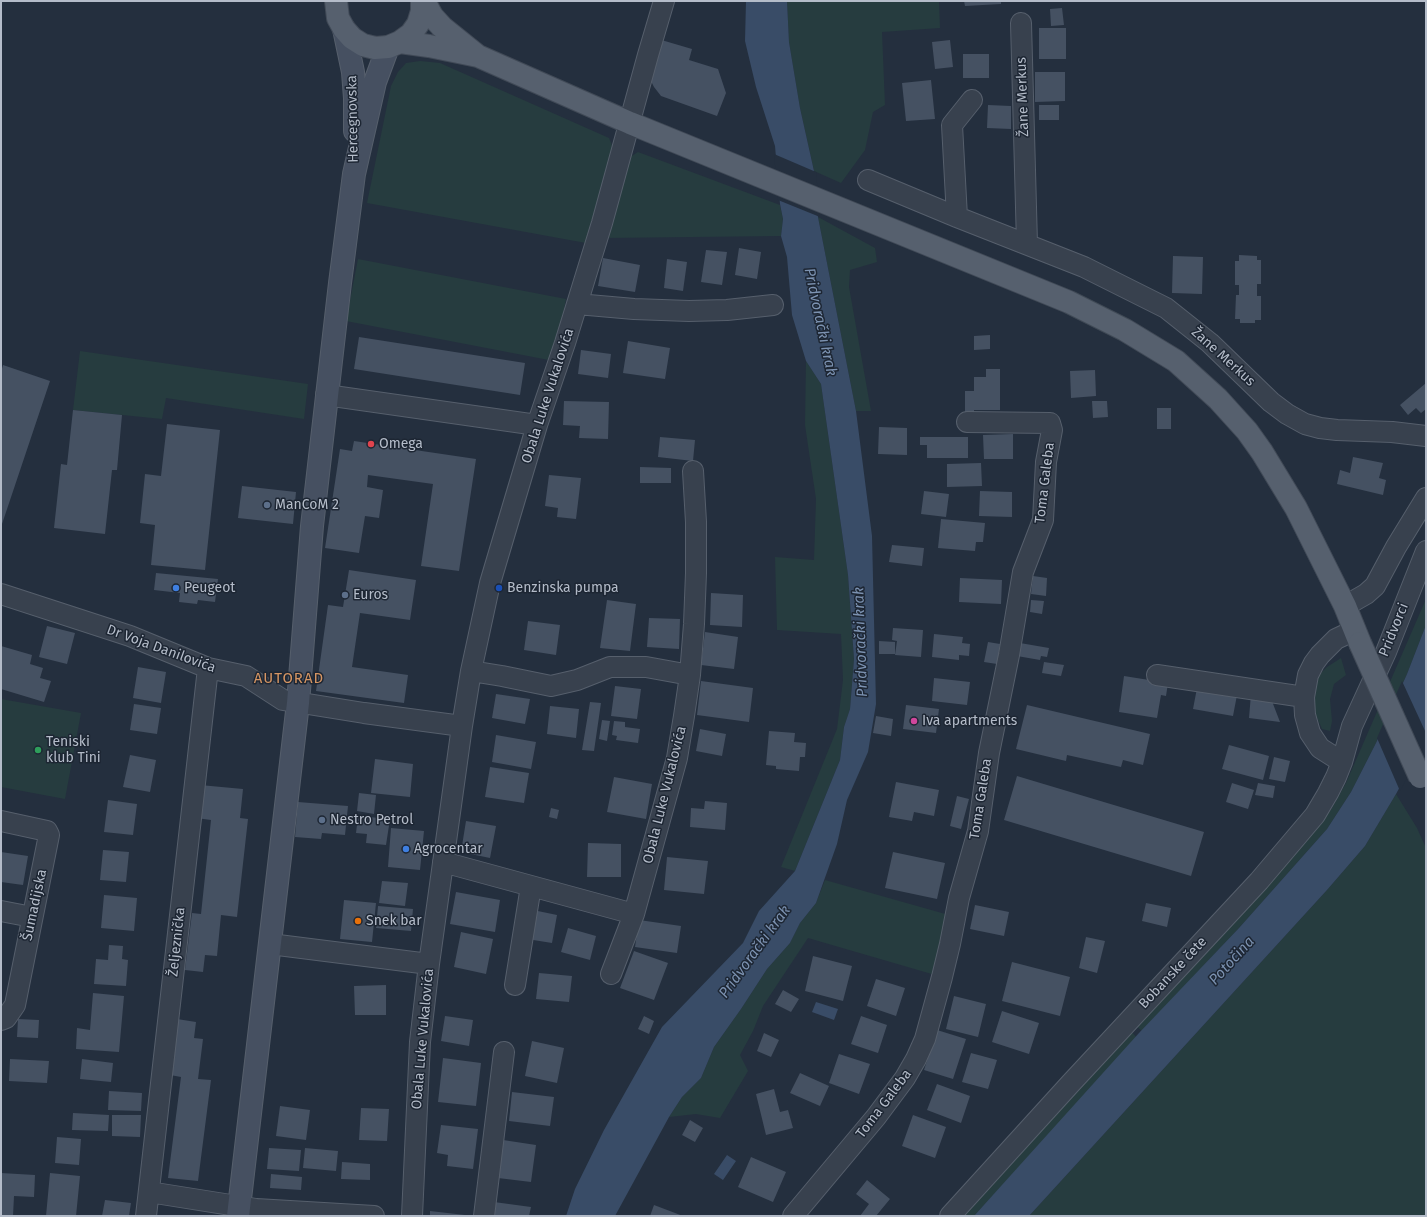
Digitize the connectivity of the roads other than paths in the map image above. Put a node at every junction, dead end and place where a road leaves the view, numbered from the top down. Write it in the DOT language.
graph roads {
  1 [pos="423,1"];
  2 [pos="664,1"];
  3 [pos="336,12"];
  4 [pos="1020,23"];
  5 [pos="394,44"];
  6 [pos="478,56"];
  7 [pos="972,100"];
  8 [pos="630,122"];
  9 [pos="354,174"];
  10 [pos="868,180"];
  11 [pos="957,218"];
  12 [pos="1027,244"];
  13 [pos="577,304"];
  14 [pos="773,305"];
  15 [pos="326,395"];
  16 [pos="967,422"];
  17 [pos="537,425"];
  18 [pos="1426,436"];
  19 [pos="693,471"];
  20 [pos="1426,498"];
  21 [pos="1426,551"];
  22 [pos="1,594"];
  23 [pos="1345,606"];
  24 [pos="1358,636"];
  25 [pos="208,668"];
  26 [pos="471,671"];
  27 [pos="690,675"];
  28 [pos="1157,676"];
  29 [pos="1304,697"];
  30 [pos="298,703"];
  31 [pos="1359,708"];
  32 [pos="462,726"];
  33 [pos="1342,762"];
  34 [pos="1423,783"];
  35 [pos="1,821"];
  36 [pos="443,862"];
  37 [pos="531,886"];
  38 [pos="1,911"];
  39 [pos="634,914"];
  40 [pos="32,917"];
  41 [pos="270,944"];
  42 [pos="429,964"];
  43 [pos="611,974"];
  44 [pos="515,984"];
  45 [pos="1,1020"];
  46 [pos="504,1052"];
  47 [pos="149,1192"];
  48 [pos="239,1211"];
  49 [pos="146,1216"];
  50 [pos="374,1216"];
  51 [pos="412,1216"];
  52 [pos="484,1216"];
  53 [pos="794,1216"];
  54 [pos="950,1216"];
  1 -- 5 [label="main road"];
  1 -- 6 [label="main road"];
  2 -- 8 [label="street, Obala Luke Vukalovića"];
  3 -- 5 [label="main road"];
  3 -- 9 [label="street, Hercegnovska"];
  4 -- 12 [label="street, Žane Merkus"];
  5 -- 6 [label="main road"];
  5 -- 9 [label="street, Hercegnovska"];
  6 -- 8 [label="main road"];
  7 -- 11 [label="street"];
  8 -- 13 [label="street, Obala Luke Vukalovića"];
  8 -- 23 [label="main road"];
  9 -- 15 [label="street"];
  10 -- 11 [label="street, Žane Merkus"];
  11 -- 12 [label="street, Žane Merkus"];
  12 -- 18 [label="street, Žane Merkus"];
  13 -- 14 [label="street"];
  13 -- 17 [label="street, Obala Luke Vukalovića"];
  15 -- 17 [label="street"];
  15 -- 30 [label="street"];
  16 -- 53 [label="street, Toma Galeba"];
  17 -- 26 [label="street, Obala Luke Vukalovića"];
  19 -- 27 [label="street, Obala Luke Vukalovića"];
  20 -- 23 [label="street"];
  21 -- 31 [label="street, Pridvorci"];
  22 -- 25 [label="street, Dr Voja Danilovića"];
  23 -- 24 [label="main road"];
  24 -- 29 [label="street"];
  24 -- 34 [label="main road, bridge"];
  25 -- 30 [label="street, Dr Voja Danilovića"];
  25 -- 47 [label="street, Željeznička"];
  26 -- 27 [label="street"];
  26 -- 32 [label="street, Obala Luke Vukalovića"];
  27 -- 39 [label="street, Obala Luke Vukalovića"];
  28 -- 29 [label="street"];
  29 -- 33 [label="street"];
  30 -- 32 [label="street, Dr Voja Danilovića"];
  30 -- 41 [label="street"];
  31 -- 33 [label="street, Bobanske čete"];
  32 -- 36 [label="street, Obala Luke Vukalovića"];
  33 -- 54 [label="street, Bobanske čete"];
  35 -- 40 [label="street, Šumadijska"];
  36 -- 37 [label="street"];
  36 -- 42 [label="street, Obala Luke Vukalovića"];
  37 -- 39 [label="street"];
  37 -- 44 [label="street"];
  38 -- 40 [label="street"];
  39 -- 43 [label="street, Obala Luke Vukalovića"];
  40 -- 45 [label="street, Šumadijska"];
  41 -- 42 [label="street"];
  41 -- 48 [label="street"];
  42 -- 51 [label="street, Obala Luke Vukalovića"];
  46 -- 52 [label="street"];
  47 -- 48 [label="street"];
  47 -- 49 [label="street, Željeznička"];
  48 -- 50 [label="street"];
}
